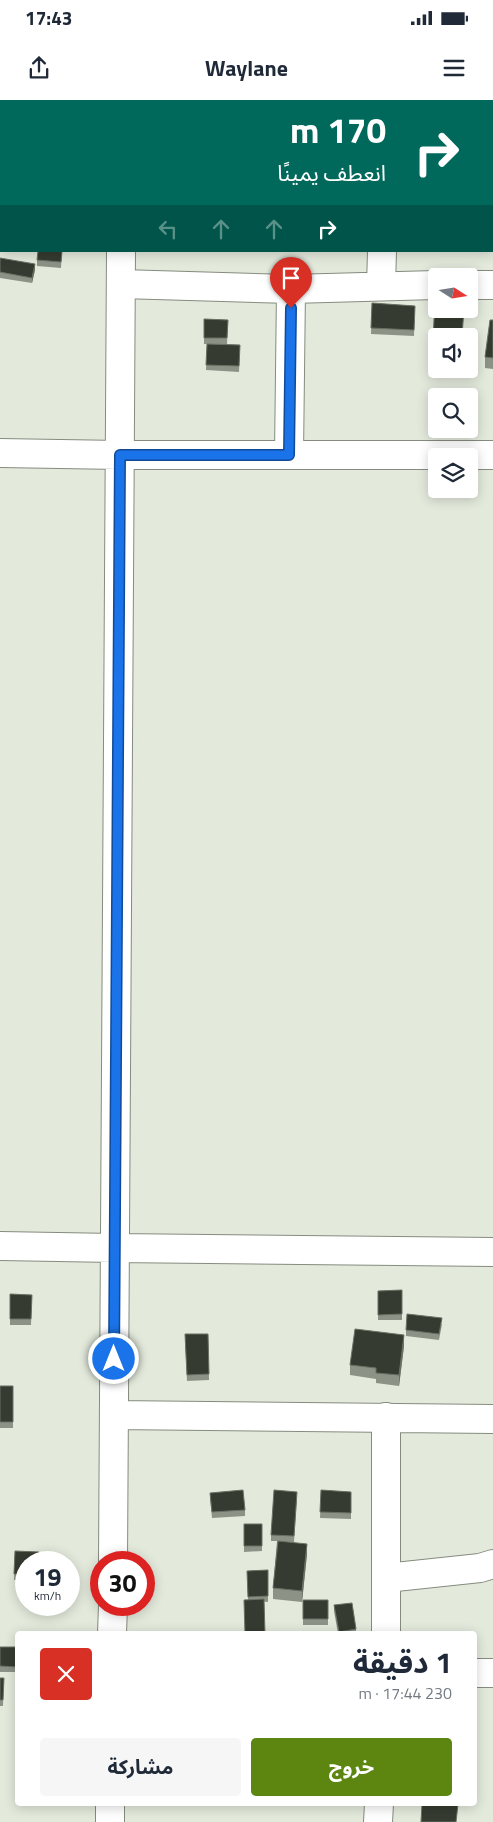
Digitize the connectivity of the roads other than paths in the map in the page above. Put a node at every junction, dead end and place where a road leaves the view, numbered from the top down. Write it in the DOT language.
graph roads {
  1 [pos="121,252"];
  2 [pos="382,252"];
  3 [pos="121,284"];
  4 [pos="428,285"];
  5 [pos="478,285"];
  6 [pos="493,285"];
  7 [pos="381,286"];
  8 [pos="291,289"];
  9 [pos="0,453"];
  10 [pos="120,455"];
  11 [pos="289,455"];
  12 [pos="493,455"];
  13 [pos="0,1246"];
  14 [pos="115,1248"];
  15 [pos="493,1252"];
  16 [pos="114,1415"];
  17 [pos="386,1418"];
  18 [pos="493,1419"];
  19 [pos="114,1551"];
  20 [pos="493,1564"];
  21 [pos="386,1578"];
  22 [pos="113,1616"];
  23 [pos="112,1631"];
  24 [pos="386,1631"];
  25 [pos="477,1673"];
  26 [pos="493,1673"];
  27 [pos="110,1806"];
  28 [pos="379,1806"];
  29 [pos="110,1822"];
  30 [pos="378,1822"];
  1 -- 3 [label="street"];
  2 -- 7 [label="street"];
  3 -- 8 [label="street"];
  3 -- 10 [label="street"];
  4 -- 7 [label="street"];
  5 -- 6 [label="street"];
  7 -- 8 [label="street"];
  8 -- 11 [label="street"];
  9 -- 10 [label="street"];
  10 -- 11 [label="street"];
  10 -- 14 [label="street"];
  11 -- 12 [label="street"];
  13 -- 14 [label="street"];
  14 -- 15 [label="street"];
  14 -- 16 [label="street"];
  16 -- 17 [label="street"];
  16 -- 19 [label="street"];
  17 -- 18 [label="street"];
  17 -- 21 [label="street"];
  20 -- 21 [label="street"];
  21 -- 24 [label="street"];
  22 -- 23 [label="street"];
  25 -- 26 [label="street"];
  27 -- 29 [label="street"];
  28 -- 30 [label="street"];
}
